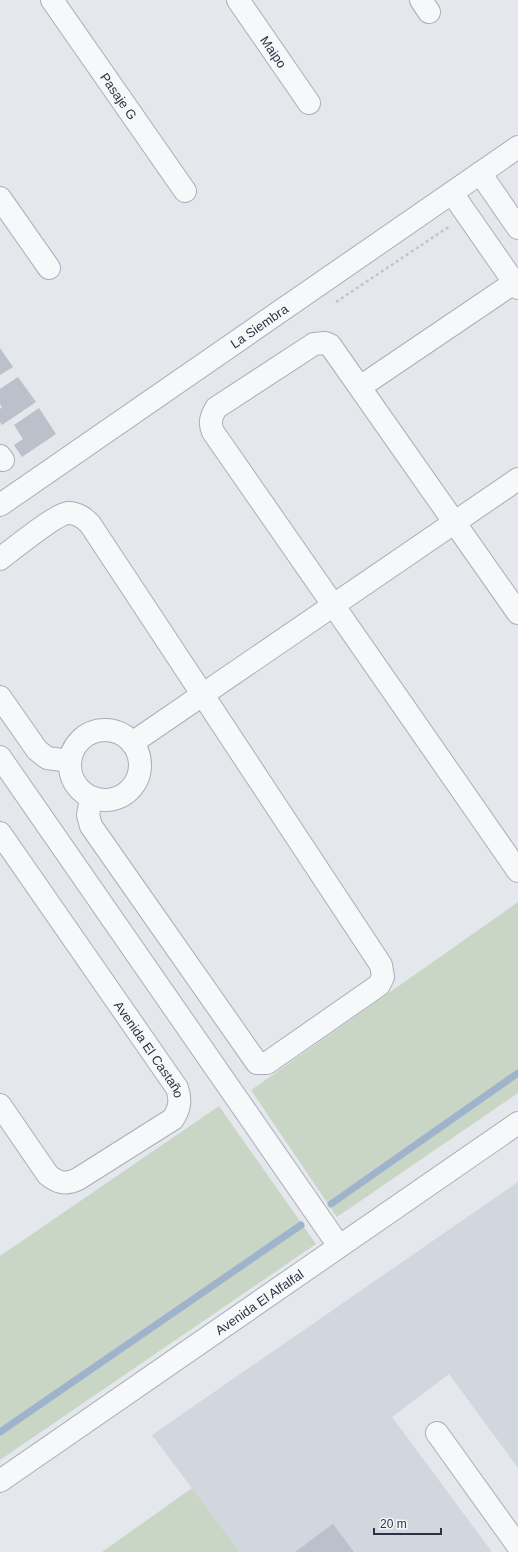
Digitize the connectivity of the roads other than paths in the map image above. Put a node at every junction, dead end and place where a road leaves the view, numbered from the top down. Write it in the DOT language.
graph roads {
  1 [pos="52,0"];
  2 [pos="238,0"];
  3 [pos="309,103"];
  4 [pos="518,147"];
  5 [pos="480,173"];
  6 [pos="185,191"];
  7 [pos="452,193"];
  8 [pos="0,198"];
  9 [pos="518,228"];
  10 [pos="49,268"];
  11 [pos="517,284"];
  12 [pos="360,387"];
  13 [pos="518,479"];
  14 [pos="0,505"];
  15 [pos="454,522"];
  16 [pos="0,558"];
  17 [pos="333,605"];
  18 [pos="518,614"];
  19 [pos="203,694"];
  20 [pos="0,697"];
  21 [pos="132,743"];
  22 [pos="0,757"];
  23 [pos="70,761"];
  24 [pos="91,798"];
  25 [pos="0,833"];
  26 [pos="518,871"];
  27 [pos="0,1105"];
  28 [pos="518,1124"];
  29 [pos="339,1246"];
  30 [pos="437,1433"];
  31 [pos="0,1481"];
  32 [pos="518,1546"];
  1 -- 6 [label="street, Pasaje G"];
  2 -- 3 [label="street, Maipo"];
  4 -- 5 [label="street, La Siembra"];
  5 -- 7 [label="street, La Siembra"];
  5 -- 9 [label="street"];
  7 -- 11 [label="street"];
  7 -- 14 [label="street, La Siembra"];
  8 -- 10 [label="street"];
  11 -- 12 [label="street"];
  12 -- 15 [label="street"];
  12 -- 17 [label="street"];
  13 -- 15 [label="street"];
  15 -- 17 [label="street"];
  15 -- 18 [label="street"];
  16 -- 19 [label="street"];
  17 -- 19 [label="street"];
  17 -- 26 [label="street"];
  19 -- 21 [label="street"];
  19 -- 24 [label="street"];
  20 -- 23 [label="street"];
  21 -- 23 [label="street"];
  21 -- 24 [label="street"];
  22 -- 29 [label="street"];
  23 -- 24 [label="street"];
  25 -- 27 [label="street, Avenida El Castaño"];
  28 -- 29 [label="street, Avenida El Alfalfal"];
  29 -- 31 [label="street, Avenida El Alfalfal"];
  30 -- 32 [label="street"];
}
